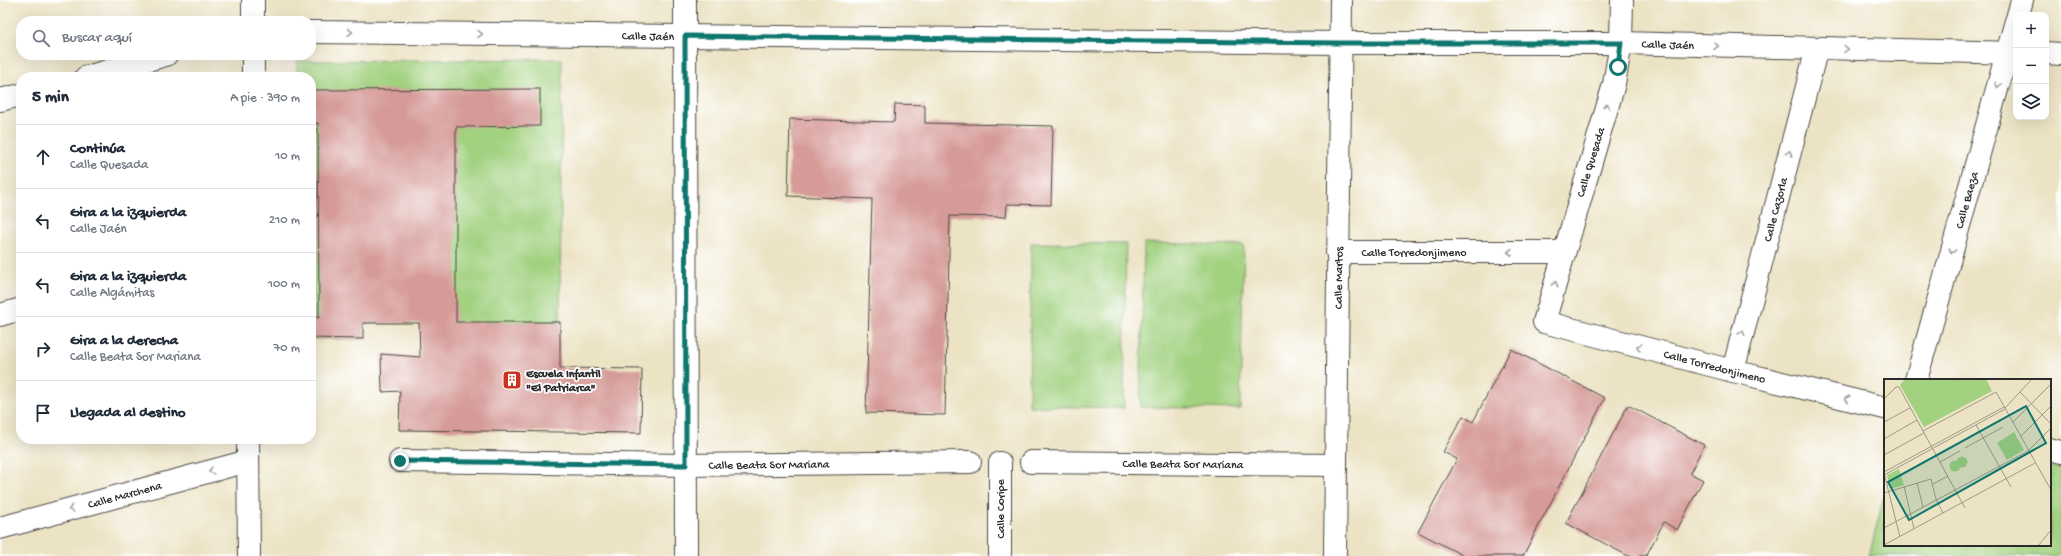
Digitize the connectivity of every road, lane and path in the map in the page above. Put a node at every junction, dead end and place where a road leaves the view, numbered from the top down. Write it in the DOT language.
graph roads {
  1 [pos="253,0"];
  2 [pos="685,0"];
  3 [pos="1341,0"];
  4 [pos="1622,0"];
  5 [pos="2022,0"];
  6 [pos="2019,12"];
  7 [pos="253,16"];
  8 [pos="316,32"];
  9 [pos="685,36"];
  10 [pos="1341,43"];
  11 [pos="1621,43"];
  12 [pos="1817,48"];
  13 [pos="2012,53"];
  14 [pos="2049,54"];
  15 [pos="2061,54"];
  16 [pos="148,60"];
  17 [pos="253,60"];
  18 [pos="104,72"];
  19 [pos="253,72"];
  20 [pos="16,96"];
  21 [pos="0,100"];
  22 [pos="1338,252"];
  23 [pos="1564,252"];
  24 [pos="16,310"];
  25 [pos="0,315"];
  26 [pos="1544,322"];
  27 [pos="1733,371"];
  28 [pos="1916,379"];
  29 [pos="1884,408"];
  30 [pos="248,444"];
  31 [pos="2051,449"];
  32 [pos="2061,452"];
  33 [pos="248,461"];
  34 [pos="400,461"];
  35 [pos="970,462"];
  36 [pos="1031,462"];
  37 [pos="1000,463"];
  38 [pos="686,465"];
  39 [pos="1335,465"];
  40 [pos="0,528"];
  41 [pos="249,556"];
  42 [pos="686,556"];
  43 [pos="1000,556"];
  44 [pos="1334,556"];
  1 -- 7 [label="street"];
  2 -- 9 [label="street"];
  3 -- 10 [label="street, Calle Martos"];
  4 -- 11 [label="street, Calle Quesada"];
  5 -- 6 [label="street"];
  8 -- 9 [label="street, Calle Jaén, one-way"];
  9 -- 10 [label="street, Calle Jaén"];
  9 -- 38 [label="street"];
  10 -- 11 [label="street, Calle Jaén"];
  10 -- 22 [label="street, Calle Martos"];
  11 -- 12 [label="street, Calle Jaén, one-way"];
  23 -- 11 [label="street, Calle Quesada, one-way"];
  12 -- 13 [label="street, Calle Jaén, one-way"];
  27 -- 12 [label="street, Calle Cazorla, one-way"];
  13 -- 28 [label="street, Calle Baeza, one-way"];
  14 -- 15 [label="street"];
  16 -- 18 [label="street"];
  17 -- 19 [label="street"];
  20 -- 21 [label="street"];
  23 -- 22 [label="street, Calle Torredonjimeno, one-way"];
  22 -- 39 [label="street, Calle Martos"];
  26 -- 23 [label="street, Calle Quesada, one-way"];
  24 -- 25 [label="street"];
  27 -- 26 [label="street, Calle Torredonjimeno, one-way"];
  29 -- 27 [label="street, Calle Torredonjimeno, one-way"];
  30 -- 33 [label="street"];
  31 -- 32 [label="street"];
  33 -- 40 [label="street, Calle Marchena, one-way"];
  33 -- 41 [label="street"];
  34 -- 38 [label="street, Calle Beata Sor Mariana"];
  35 -- 38 [label="street, Calle Beata Sor Mariana"];
  36 -- 39 [label="street, Calle Beata Sor Mariana"];
  37 -- 43 [label="street, Calle Coripe"];
  38 -- 42 [label="street"];
  39 -- 44 [label="street, Calle Martos"];
}
